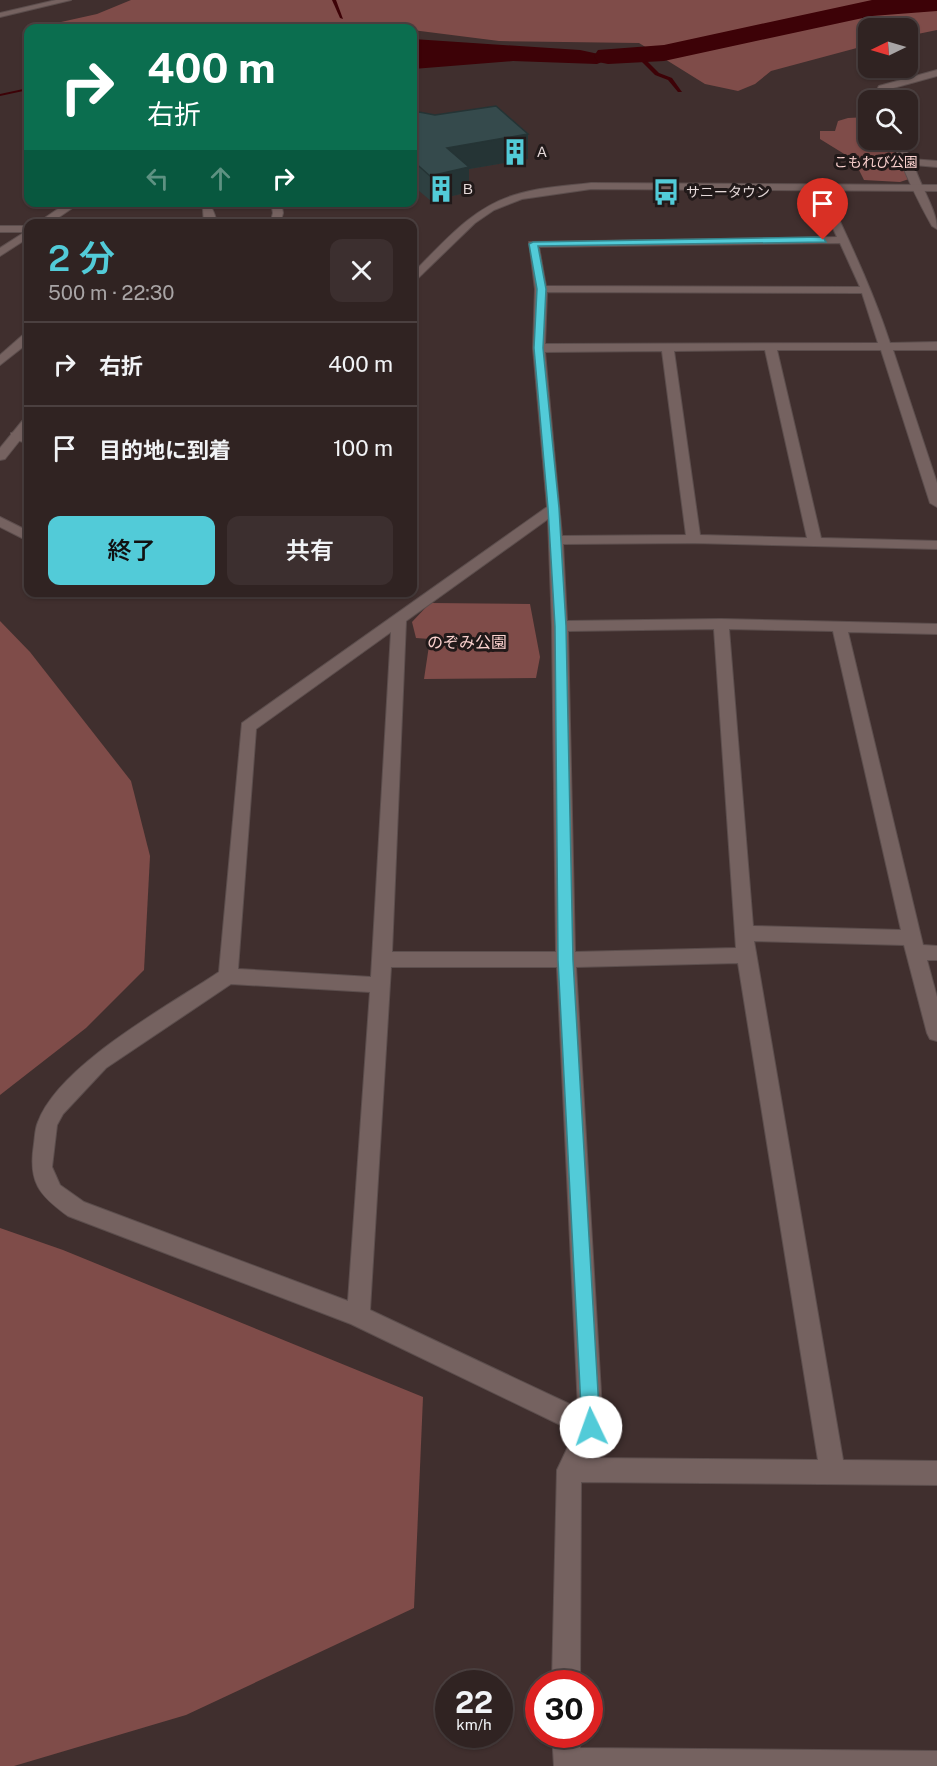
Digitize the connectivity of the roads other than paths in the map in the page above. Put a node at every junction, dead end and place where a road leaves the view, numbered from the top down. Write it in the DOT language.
graph roads {
  1 [pos="18,0"];
  2 [pos="67,0"];
  3 [pos="30,8"];
  4 [pos="0,15"];
  5 [pos="937,73"];
  6 [pos="881,90"];
  7 [pos="901,150"];
  8 [pos="908,162"];
  9 [pos="937,164"];
  10 [pos="819,187"];
  11 [pos="916,188"];
  12 [pos="937,188"];
  13 [pos="68,207"];
  14 [pos="49,219"];
  15 [pos="937,226"];
  16 [pos="0,229"];
  17 [pos="24,231"];
  18 [pos="24,234"];
  19 [pos="845,240"];
  20 [pos="0,253"];
  21 [pos="417,276"];
  22 [pos="541,289"];
  23 [pos="867,290"];
  24 [pos="24,340"];
  25 [pos="937,346"];
  26 [pos="539,348"];
  27 [pos="668,348"];
  28 [pos="770,348"];
  29 [pos="884,349"];
  30 [pos="0,361"];
  31 [pos="22,438"];
  32 [pos="0,456"];
  33 [pos="937,503"];
  34 [pos="554,508"];
  35 [pos="0,521"];
  36 [pos="24,535"];
  37 [pos="694,539"];
  38 [pos="555,540"];
  39 [pos="815,542"];
  40 [pos="937,545"];
  41 [pos="399,617"];
  42 [pos="720,624"];
  43 [pos="560,626"];
  44 [pos="840,628"];
  45 [pos="937,629"];
  46 [pos="744,933"];
  47 [pos="914,945"];
  48 [pos="937,953"];
  49 [pos="746,956"];
  50 [pos="382,959"];
  51 [pos="566,960"];
  52 [pos="228,976"];
  53 [pos="380,985"];
  54 [pos="937,1033"];
  55 [pos="358,1316"];
  56 [pos="591,1427"];
  57 [pos="569,1470"];
  58 [pos="833,1473"];
  59 [pos="937,1473"];
  60 [pos="566,1670"];
  61 [pos="566,1748"];
  62 [pos="566,1764"];
  63 [pos="937,1765"];
  1 -- 3 [label="street"];
  2 -- 3 [label="street"];
  3 -- 4 [label="street"];
  5 -- 6 [label="street"];
  7 -- 8 [label="street"];
  8 -- 9 [label="street"];
  8 -- 11 [label="street"];
  10 -- 11 [label="street"];
  10 -- 19 [label="street"];
  10 -- 21 [label="street"];
  11 -- 12 [label="street"];
  11 -- 15 [label="street"];
  13 -- 14 [label="street"];
  16 -- 17 [label="street"];
  18 -- 20 [label="street"];
  19 -- 22 [label="street"];
  19 -- 23 [label="street"];
  22 -- 23 [label="street"];
  22 -- 26 [label="street"];
  23 -- 29 [label="street"];
  24 -- 30 [label="street"];
  25 -- 29 [label="street"];
  26 -- 27 [label="street"];
  26 -- 34 [label="street"];
  27 -- 28 [label="street"];
  27 -- 37 [label="street"];
  28 -- 29 [label="street"];
  28 -- 39 [label="street"];
  29 -- 33 [label="street"];
  31 -- 32 [label="street"];
  34 -- 38 [label="street"];
  34 -- 41 [label="street"];
  35 -- 36 [label="street"];
  37 -- 38 [label="street"];
  37 -- 39 [label="street"];
  38 -- 43 [label="street"];
  39 -- 40 [label="street"];
  41 -- 50 [label="street"];
  41 -- 52 [label="street"];
  42 -- 43 [label="street"];
  42 -- 44 [label="street"];
  42 -- 46 [label="street"];
  43 -- 51 [label="street"];
  44 -- 45 [label="street"];
  44 -- 47 [label="street"];
  46 -- 47 [label="street"];
  46 -- 49 [label="street"];
  47 -- 48 [label="street"];
  47 -- 54 [label="street"];
  49 -- 51 [label="street"];
  49 -- 58 [label="street"];
  50 -- 51 [label="street"];
  50 -- 53 [label="street"];
  51 -- 56 [label="street"];
  52 -- 53 [label="street"];
  52 -- 55 [label="street"];
  53 -- 55 [label="street"];
  55 -- 56 [label="street"];
  56 -- 57 [label="street"];
  57 -- 58 [label="street"];
  57 -- 60 [label="street"];
  58 -- 59 [label="street"];
  61 -- 62 [label="street"];
  62 -- 63 [label="street"];
}
